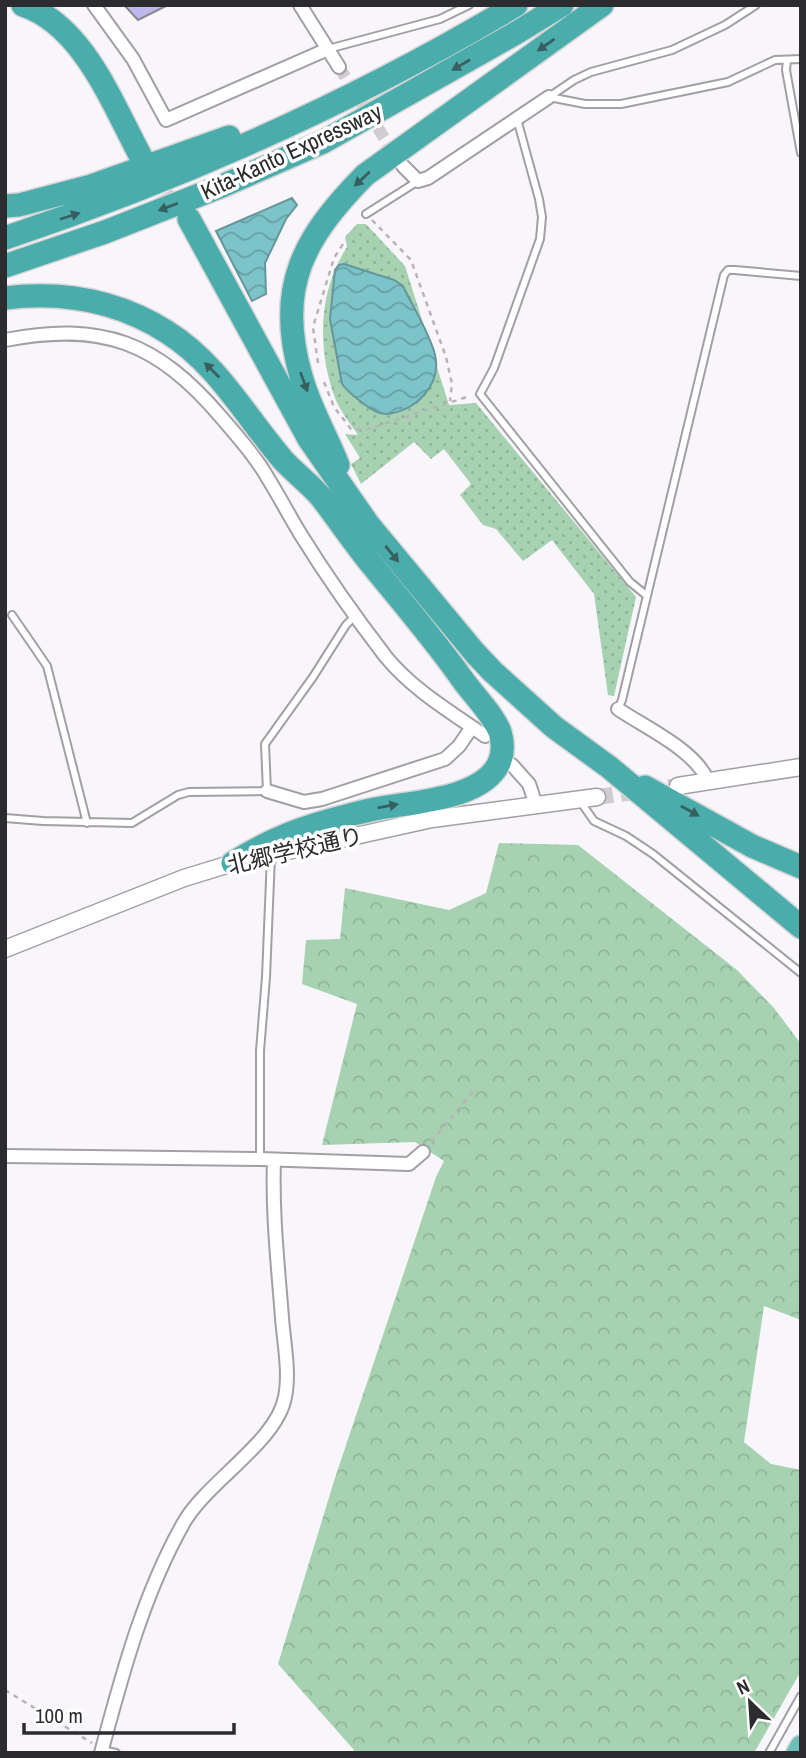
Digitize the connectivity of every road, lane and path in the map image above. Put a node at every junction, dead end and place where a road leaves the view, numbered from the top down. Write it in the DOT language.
graph roads {
  1 [pos="23,5"];
  2 [pos="52,5"];
  3 [pos="94,5"];
  4 [pos="300,5"];
  5 [pos="469,5"];
  6 [pos="516,5"];
  7 [pos="562,5"];
  8 [pos="602,5"];
  9 [pos="755,5"];
  10 [pos="328,49"];
  11 [pos="801,59"];
  12 [pos="787,60"];
  13 [pos="339,67"];
  14 [pos="391,75"];
  15 [pos="549,97"];
  16 [pos="517,119"];
  17 [pos="801,153"];
  18 [pos="402,166"];
  19 [pos="418,181"];
  20 [pos="5,206"];
  21 [pos="366,214"];
  22 [pos="5,238"];
  23 [pos="343,244"];
  24 [pos="5,265"];
  25 [pos="801,276"];
  26 [pos="5,298"];
  27 [pos="5,340"];
  28 [pos="480,394"];
  29 [pos="450,401"];
  30 [pos="320,496"];
  31 [pos="351,500"];
  32 [pos="646,595"];
  33 [pos="12,615"];
  34 [pos="355,616"];
  35 [pos="439,645"];
  36 [pos="618,709"];
  37 [pos="472,727"];
  38 [pos="485,736"];
  39 [pos="512,765"];
  40 [pos="609,767"];
  41 [pos="793,768"];
  42 [pos="708,781"];
  43 [pos="678,786"];
  44 [pos="267,791"];
  45 [pos="597,797"];
  46 [pos="580,799"];
  47 [pos="536,805"];
  48 [pos="5,818"];
  49 [pos="87,822"];
  50 [pos="271,854"];
  51 [pos="233,863"];
  52 [pos="801,867"];
  53 [pos="801,927"];
  54 [pos="801,942"];
  55 [pos="5,949"];
  56 [pos="801,973"];
  57 [pos="474,1090"];
  58 [pos="423,1152"];
  59 [pos="5,1156"];
  60 [pos="267,1159"];
  61 [pos="5,1690"];
  62 [pos="801,1696"];
  63 [pos="801,1746"];
  64 [pos="101,1751"];
  65 [pos="116,1753"];
  66 [pos="769,1753"];
  67 [pos="797,1753"];
  1 -- 2 [label="highway"];
  3 -- 10 [label="street"];
  4 -- 10 [label="street"];
  5 -- 10 [label="lane"];
  6 -- 14 [label="highway, Kita-Kanto Expressway"];
  7 -- 24 [label="highway, Kita-Kanto Expressway, one-way"];
  8 -- 31 [label="highway, one-way"];
  9 -- 15 [label="lane"];
  10 -- 13 [label="street"];
  11 -- 12 [label="lane"];
  12 -- 15 [label="lane"];
  12 -- 17 [label="lane"];
  14 -- 20 [label="highway"];
  22 -- 14 [label="highway, Kita-Kanto Expressway, one-way"];
  15 -- 16 [label="street"];
  16 -- 19 [label="street"];
  16 -- 28 [label="lane"];
  18 -- 19 [label="street"];
  19 -- 21 [label="lane"];
  21 -- 29 [label="path"];
  23 -- 29 [label="path"];
  25 -- 32 [label="lane"];
  30 -- 26 [label="highway, one-way"];
  27 -- 34 [label="street"];
  28 -- 29 [label="path"];
  28 -- 32 [label="lane"];
  30 -- 31 [label="highway"];
  30 -- 35 [label="highway"];
  31 -- 40 [label="highway, one-way"];
  32 -- 36 [label="lane"];
  33 -- 49 [label="lane"];
  34 -- 37 [label="street"];
  34 -- 44 [label="lane"];
  51 -- 35 [label="highway, one-way"];
  35 -- 54 [label="highway"];
  36 -- 42 [label="street"];
  37 -- 38 [label="street"];
  37 -- 44 [label="street"];
  39 -- 47 [label="street"];
  40 -- 52 [label="highway, one-way"];
  40 -- 53 [label="highway"];
  41 -- 42 [label="street"];
  42 -- 43 [label="street"];
  44 -- 49 [label="lane"];
  45 -- 46 [label="street, 北郷学校通り"];
  46 -- 47 [label="street, 北郷学校通り"];
  46 -- 56 [label="lane"];
  47 -- 50 [label="street, 北郷学校通り"];
  48 -- 49 [label="lane"];
  50 -- 51 [label="street, 北郷学校通り"];
  50 -- 60 [label="lane"];
  51 -- 55 [label="street, 北郷学校通り"];
  57 -- 58 [label="path"];
  58 -- 60 [label="street"];
  59 -- 60 [label="street"];
  60 -- 64 [label="street"];
  61 -- 64 [label="path"];
  62 -- 66 [label="lane"];
  63 -- 67 [label="highway"];
  64 -- 65 [label="lane"];
}
